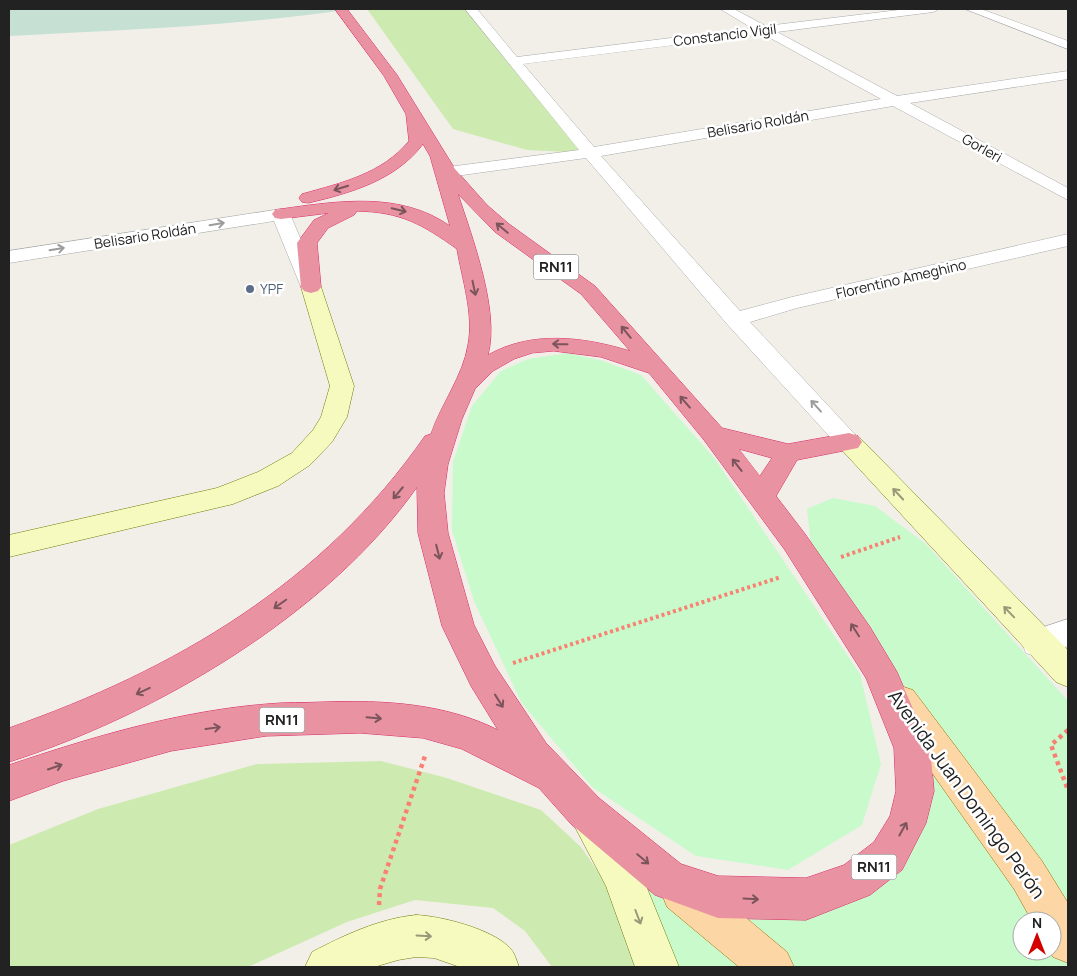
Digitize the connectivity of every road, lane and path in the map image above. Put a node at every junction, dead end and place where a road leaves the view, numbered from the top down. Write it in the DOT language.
graph roads {
  1 [pos="341,9"];
  2 [pos="471,9"];
  3 [pos="726,9"];
  4 [pos="933,9"];
  5 [pos="971,9"];
  6 [pos="763,30"];
  7 [pos="1068,45"];
  8 [pos="516,61"];
  9 [pos="1068,75"];
  10 [pos="895,101"];
  11 [pos="412,114"];
  12 [pos="590,153"];
  13 [pos="443,164"];
  14 [pos="1068,196"];
  15 [pos="369,206"];
  16 [pos="281,214"];
  17 [pos="1068,240"];
  18 [pos="466,247"];
  19 [pos="9,257"];
  20 [pos="311,288"];
  21 [pos="735,319"];
  22 [pos="657,370"];
  23 [pos="453,410"];
  24 [pos="713,434"];
  25 [pos="849,442"];
  26 [pos="788,453"];
  27 [pos="761,497"];
  28 [pos="928,528"];
  29 [pos="9,546"];
  30 [pos="812,567"];
  31 [pos="1068,632"];
  32 [pos="1038,643"];
  33 [pos="880,672"];
  34 [pos="1068,672"];
  35 [pos="482,676"];
  36 [pos="435,725"];
  37 [pos="1068,730"];
  38 [pos="9,745"];
  39 [pos="552,776"];
  40 [pos="9,782"];
  41 [pos="1068,790"];
  42 [pos="585,811"];
  43 [pos="670,881"];
  44 [pos="376,942"];
  45 [pos="1068,942"];
  46 [pos="327,967"];
  47 [pos="497,967"];
  48 [pos="657,967"];
  49 [pos="772,967"];
  1 -- 11 [label="highway, RN11"];
  2 -- 8 [label="street"];
  3 -- 6 [label="street, Gorleri"];
  4 -- 6 [label="street, Constancio Vigil"];
  5 -- 7 [label="street"];
  6 -- 8 [label="street, Constancio Vigil"];
  6 -- 10 [label="street, Gorleri"];
  8 -- 12 [label="street"];
  9 -- 10 [label="street, Belisario Roldán"];
  10 -- 12 [label="street, Belisario Roldán"];
  10 -- 14 [label="street, Gorleri"];
  11 -- 13 [label="highway, RN11"];
  11 -- 16 [label="highway, one-way"];
  12 -- 13 [label="street, Belisario Roldán"];
  12 -- 21 [label="street"];
  13 -- 18 [label="highway, RN11"];
  22 -- 13 [label="highway, RN11, one-way"];
  15 -- 16 [label="highway"];
  15 -- 18 [label="highway, one-way"];
  15 -- 20 [label="highway"];
  19 -- 16 [label="street, Belisario Roldán, one-way"];
  16 -- 20 [label="street"];
  17 -- 21 [label="street, Florentino Ameghino"];
  18 -- 23 [label="highway, RN11, one-way"];
  20 -- 29 [label="main road"];
  25 -- 21 [label="street, one-way"];
  22 -- 23 [label="highway, RN11, one-way"];
  24 -- 22 [label="highway, RN11, one-way"];
  23 -- 35 [label="highway, RN11, one-way"];
  23 -- 38 [label="highway, RN11, one-way"];
  24 -- 26 [label="highway"];
  27 -- 24 [label="highway, RN11, one-way"];
  25 -- 26 [label="highway"];
  28 -- 25 [label="main road, one-way"];
  26 -- 27 [label="highway"];
  27 -- 30 [label="highway, RN11"];
  28 -- 30 [label="path"];
  32 -- 28 [label="main road, one-way"];
  33 -- 30 [label="highway, RN11, one-way"];
  30 -- 35 [label="path"];
  31 -- 32 [label="street"];
  32 -- 34 [label="main road"];
  43 -- 33 [label="highway, RN11, one-way"];
  33 -- 45 [label="main road, Avenida Juan Domingo Perón"];
  35 -- 39 [label="highway, RN11, one-way"];
  36 -- 39 [label="highway, RN11"];
  40 -- 36 [label="highway, RN11, one-way"];
  36 -- 44 [label="path"];
  37 -- 41 [label="path"];
  39 -- 42 [label="highway, RN11"];
  42 -- 43 [label="highway, RN11, one-way"];
  42 -- 48 [label="main road, one-way"];
  43 -- 49 [label="main road"];
  44 -- 46 [label="main road"];
  44 -- 47 [label="main road, one-way"];
}
